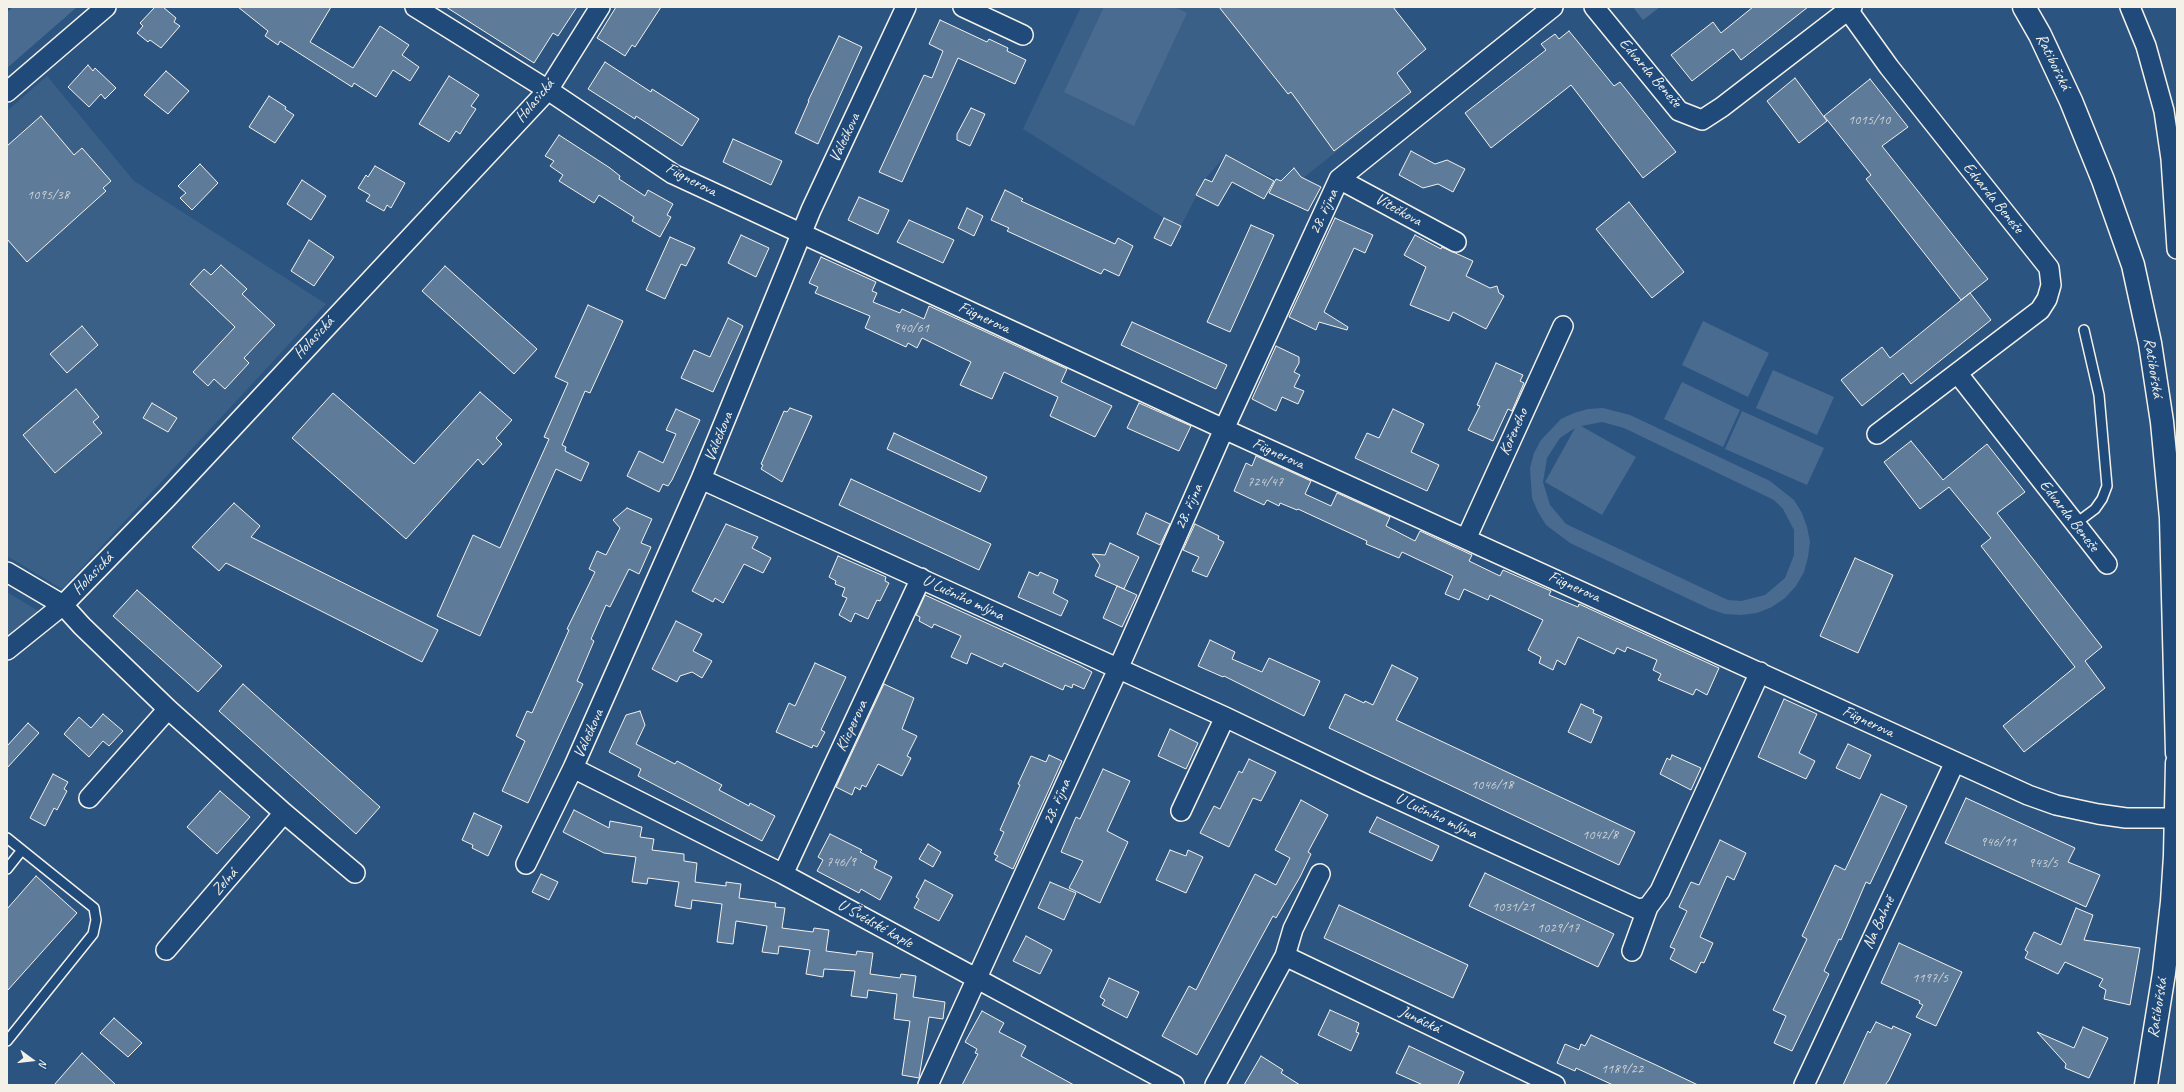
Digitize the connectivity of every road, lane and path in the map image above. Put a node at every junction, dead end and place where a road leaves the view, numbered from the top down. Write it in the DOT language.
graph roads {
  1 [pos="106,7"];
  2 [pos="415,7"];
  3 [pos="600,7"];
  4 [pos="906,7"];
  5 [pos="963,7"];
  6 [pos="1553,7"];
  7 [pos="1594,7"];
  8 [pos="2024,7"];
  9 [pos="2130,7"];
  10 [pos="1850,8"];
  11 [pos="1023,34"];
  12 [pos="548,90"];
  13 [pos="7,92"];
  14 [pos="1340,179"];
  15 [pos="802,233"];
  16 [pos="1456,242"];
  17 [pos="2177,249"];
  18 [pos="1563,326"];
  19 [pos="2084,330"];
  20 [pos="1958,374"];
  21 [pos="1224,429"];
  22 [pos="1877,434"];
  23 [pos="702,479"];
  24 [pos="2075,524"];
  25 [pos="1466,539"];
  26 [pos="2107,564"];
  27 [pos="7,572"];
  28 [pos="921,578"];
  29 [pos="63,605"];
  30 [pos="7,650"];
  31 [pos="1118,669"];
  32 [pos="1760,672"];
  33 [pos="168,709"];
  34 [pos="1225,717"];
  35 [pos="2177,753"];
  36 [pos="1955,762"];
  37 [pos="2177,763"];
  38 [pos="573,768"];
  39 [pos="89,798"];
  40 [pos="1181,811"];
  41 [pos="284,813"];
  42 [pos="2176,818"];
  43 [pos="7,838"];
  44 [pos="22,850"];
  45 [pos="526,864"];
  46 [pos="7,869"];
  47 [pos="354,873"];
  48 [pos="783,874"];
  49 [pos="1320,874"];
  50 [pos="1648,907"];
  51 [pos="166,950"];
  52 [pos="1632,951"];
  53 [pos="1285,956"];
  54 [pos="976,980"];
  55 [pos="7,1041"];
  56 [pos="928,1085"];
  57 [pos="1174,1085"];
  58 [pos="1214,1085"];
  59 [pos="1555,1085"];
  60 [pos="1804,1085"];
  61 [pos="2146,1085"];
  1 -- 13 [label="street"];
  2 -- 12 [label="street, Fügnerova"];
  3 -- 12 [label="street, Holasická"];
  4 -- 15 [label="street, Válečkova"];
  5 -- 11 [label="street"];
  6 -- 14 [label="street, 28. října"];
  7 -- 10 [label="street, Edvarda Beneše"];
  8 -- 35 [label="main road, Ratibořská"];
  9 -- 17 [label="street"];
  10 -- 20 [label="street, Edvarda Beneše"];
  12 -- 15 [label="street, Fügnerova"];
  12 -- 29 [label="street, Holasická"];
  14 -- 16 [label="street, Vítečkova"];
  14 -- 21 [label="street, 28. října"];
  15 -- 21 [label="street, Fügnerova"];
  15 -- 23 [label="street, Válečkova"];
  18 -- 25 [label="street, Kořeného"];
  19 -- 24 [label="lane"];
  20 -- 22 [label="street, Edvarda Beneše"];
  20 -- 24 [label="street, Edvarda Beneše"];
  21 -- 25 [label="street, Fügnerova"];
  21 -- 31 [label="street, 28. října"];
  23 -- 28 [label="street, U Lučního mlýna"];
  23 -- 38 [label="street, Válečkova"];
  24 -- 26 [label="street, Edvarda Beneše"];
  25 -- 32 [label="street, Fügnerova"];
  27 -- 29 [label="street"];
  28 -- 31 [label="street, U Lučního mlýna"];
  28 -- 48 [label="street, Klicperova"];
  29 -- 30 [label="street, Holasická"];
  29 -- 33 [label="street"];
  31 -- 34 [label="street, U Lučního mlýna"];
  31 -- 54 [label="street, 28. října"];
  32 -- 36 [label="street, Fügnerova"];
  32 -- 50 [label="street"];
  33 -- 39 [label="street"];
  33 -- 41 [label="street"];
  34 -- 40 [label="street"];
  34 -- 50 [label="street, U Lučního mlýna"];
  36 -- 42 [label="street, Fügnerova"];
  36 -- 60 [label="street, Na Bahně"];
  37 -- 42 [label="main road, Ratibořská"];
  38 -- 45 [label="street, Válečkova"];
  38 -- 48 [label="street, U Švédské kaple"];
  41 -- 47 [label="street"];
  41 -- 51 [label="street, Zelná"];
  42 -- 61 [label="main road, Ratibořská"];
  43 -- 44 [label="lane"];
  44 -- 46 [label="lane"];
  44 -- 55 [label="lane"];
  48 -- 54 [label="street, U Švédské kaple"];
  49 -- 53 [label="street"];
  50 -- 52 [label="street"];
  53 -- 58 [label="street"];
  53 -- 59 [label="street, Junácká"];
  54 -- 56 [label="street, 28. října"];
  54 -- 57 [label="street, U Švédské kaple"];
}
